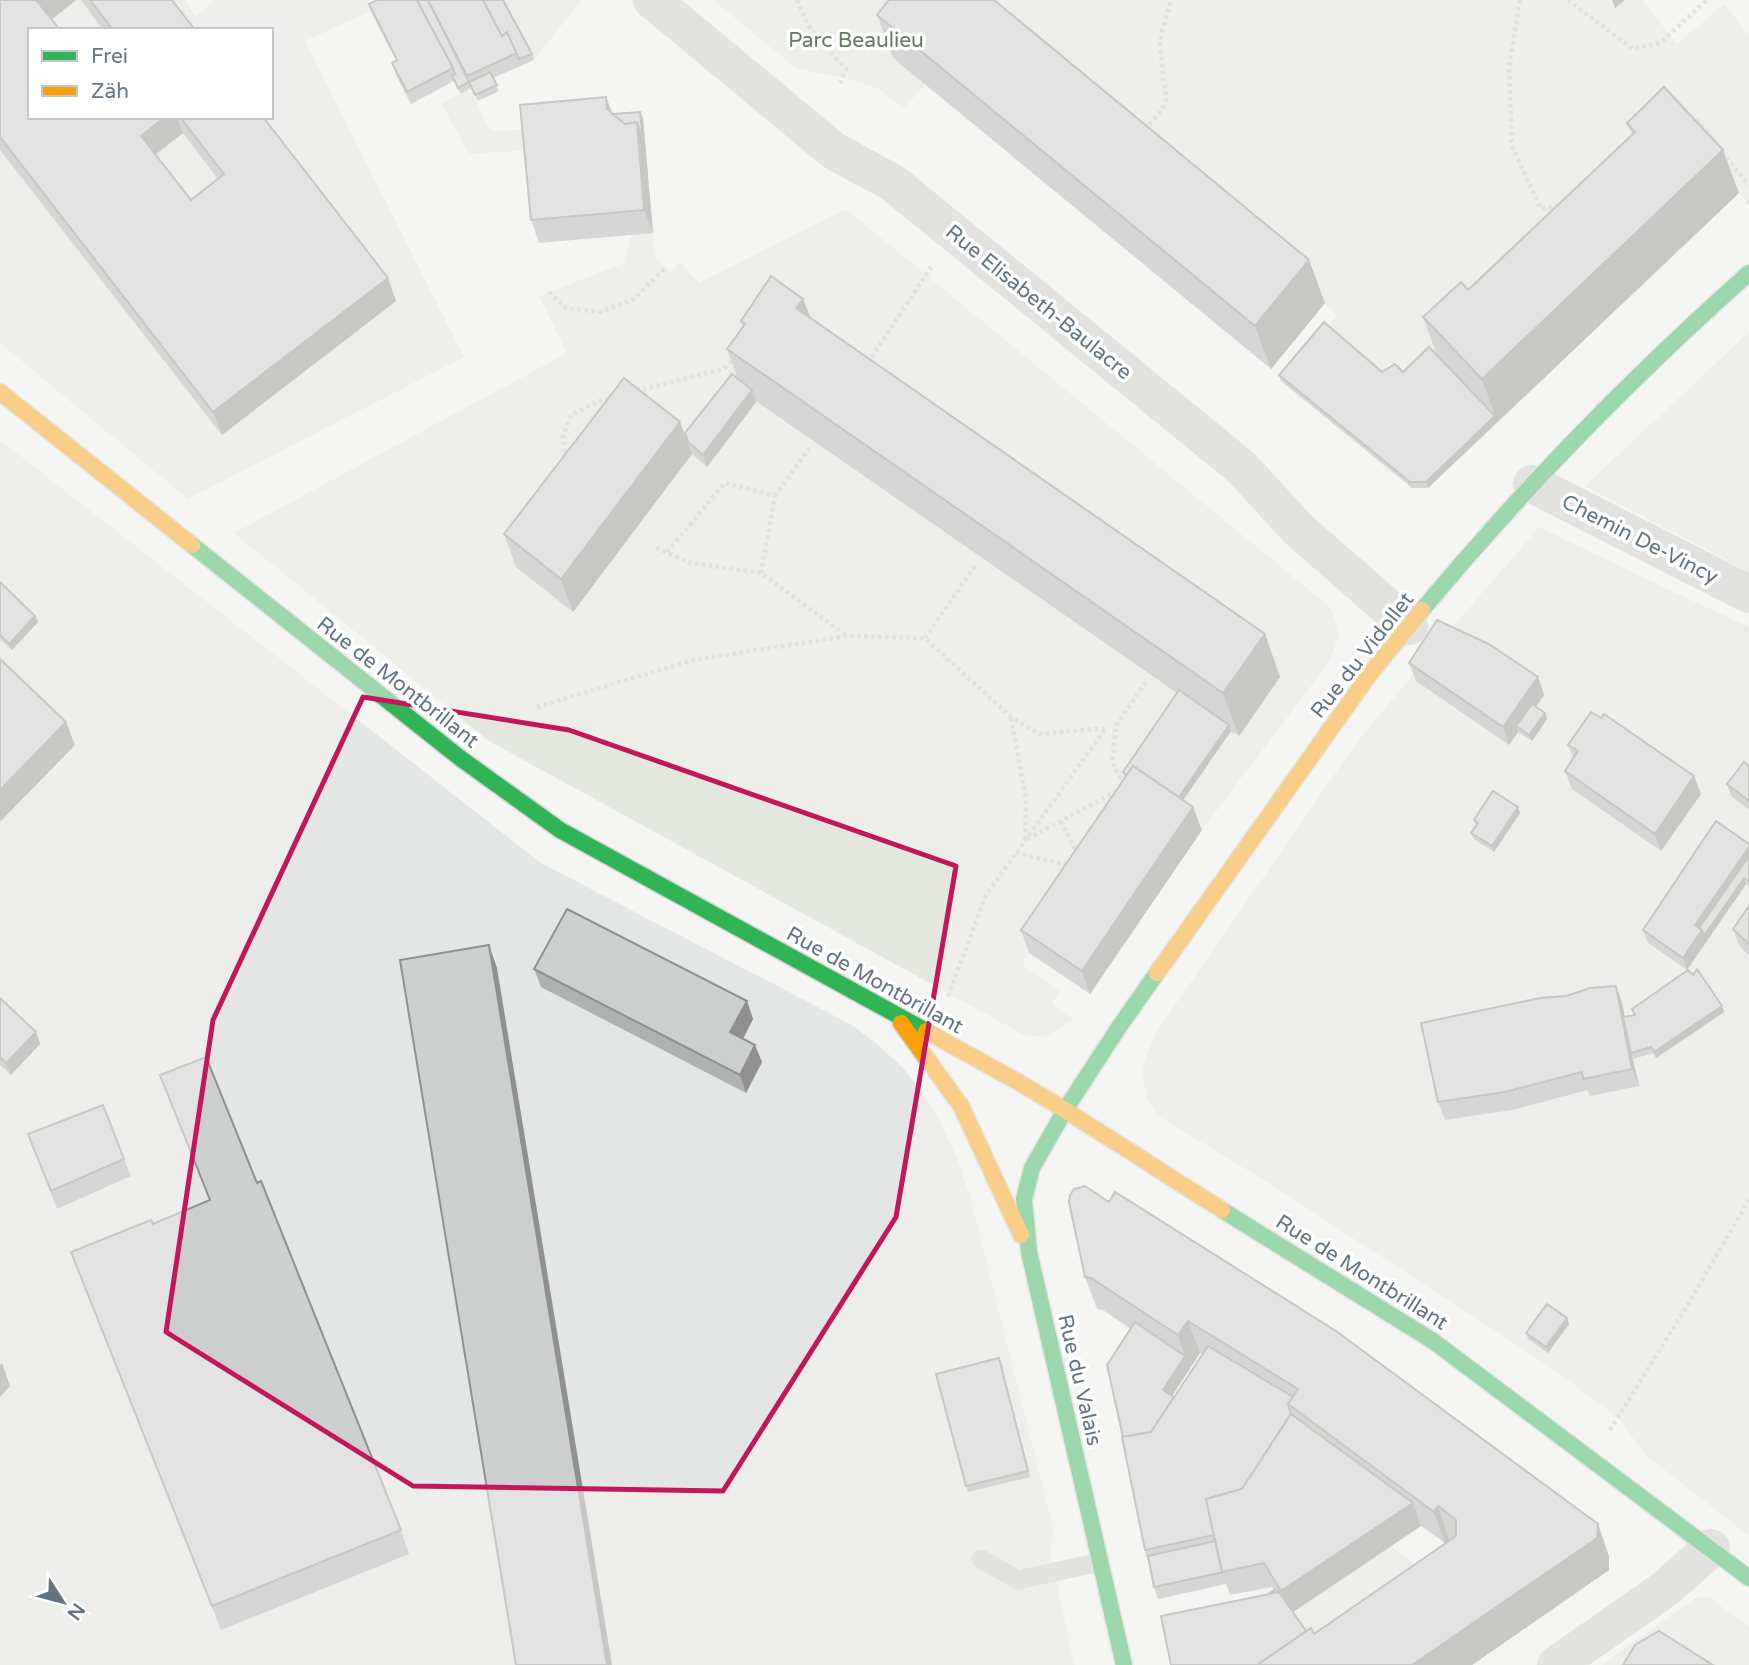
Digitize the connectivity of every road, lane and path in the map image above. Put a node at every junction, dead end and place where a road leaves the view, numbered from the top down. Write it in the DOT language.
graph roads {
  1 [pos="652,0"];
  2 [pos="797,0"];
  3 [pos="1171,0"];
  4 [pos="1520,0"];
  5 [pos="1568,0"];
  6 [pos="1707,0"];
  7 [pos="839,83"];
  8 [pos="1681,114"];
  9 [pos="1144,131"];
  10 [pos="1749,185"];
  11 [pos="1564,205"];
  12 [pos="666,267"];
  13 [pos="931,267"];
  14 [pos="1749,273"];
  15 [pos="549,292"];
  16 [pos="741,352"];
  17 [pos="865,366"];
  18 [pos="0,392"];
  19 [pos="624,394"];
  20 [pos="611,398"];
  21 [pos="810,447"];
  22 [pos="567,464"];
  23 [pos="1532,484"];
  24 [pos="775,496"];
  25 [pos="656,548"];
  26 [pos="667,552"];
  27 [pos="975,566"];
  28 [pos="761,573"];
  29 [pos="1749,594"];
  30 [pos="1409,626"];
  31 [pos="847,636"];
  32 [pos="925,638"];
  33 [pos="1146,682"];
  34 [pos="537,707"];
  35 [pos="1011,717"];
  36 [pos="1116,725"];
  37 [pos="1105,728"];
  38 [pos="1061,821"];
  39 [pos="1026,840"];
  40 [pos="1016,853"];
  41 [pos="1080,858"];
  42 [pos="1074,867"];
  43 [pos="945,1003"];
  44 [pos="894,1013"];
  45 [pos="1065,1110"];
  46 [pos="1749,1200"];
  47 [pos="1029,1252"];
  48 [pos="1590,1460"];
  49 [pos="1711,1548"];
  50 [pos="981,1559"];
  51 [pos="1100,1562"];
  52 [pos="1749,1578"];
  53 [pos="1124,1665"];
  54 [pos="1556,1665"];
  1 -- 30 [label="street, Rue Elisabeth-Baulacre"];
  2 -- 7 [label="path"];
  3 -- 9 [label="path"];
  4 -- 11 [label="path"];
  5 -- 6 [label="path"];
  8 -- 10 [label="path"];
  12 -- 15 [label="path"];
  13 -- 17 [label="path"];
  14 -- 23 [label="main road, Rue du Vidollet"];
  16 -- 19 [label="path"];
  18 -- 44 [label="main road, Rue de Montbrillant"];
  20 -- 22 [label="path"];
  21 -- 24 [label="path"];
  23 -- 29 [label="street, Chemin De-Vincy"];
  23 -- 30 [label="main road, Rue du Vidollet"];
  24 -- 26 [label="path"];
  24 -- 28 [label="path"];
  25 -- 26 [label="path"];
  26 -- 28 [label="path"];
  27 -- 32 [label="path"];
  28 -- 31 [label="path"];
  30 -- 45 [label="main road, Rue du Vidollet"];
  31 -- 32 [label="path"];
  31 -- 34 [label="path"];
  32 -- 35 [label="path"];
  33 -- 36 [label="path"];
  35 -- 37 [label="path"];
  35 -- 39 [label="path"];
  36 -- 37 [label="path"];
  36 -- 38 [label="path"];
  37 -- 39 [label="path"];
  38 -- 39 [label="path"];
  38 -- 41 [label="path"];
  39 -- 40 [label="path"];
  40 -- 42 [label="path"];
  40 -- 43 [label="path"];
  44 -- 45 [label="main road, Rue de Montbrillant"];
  44 -- 47 [label="main road"];
  45 -- 47 [label="main road, Rue du Valais"];
  45 -- 48 [label="main road, Rue de Montbrillant"];
  46 -- 48 [label="path"];
  47 -- 51 [label="main road, Rue du Valais"];
  48 -- 49 [label="main road, Rue de Montbrillant"];
  49 -- 52 [label="main road, Rue de Montbrillant"];
  49 -- 54 [label="street"];
  50 -- 51 [label="lane"];
  51 -- 53 [label="main road, Rue du Valais"];
}
